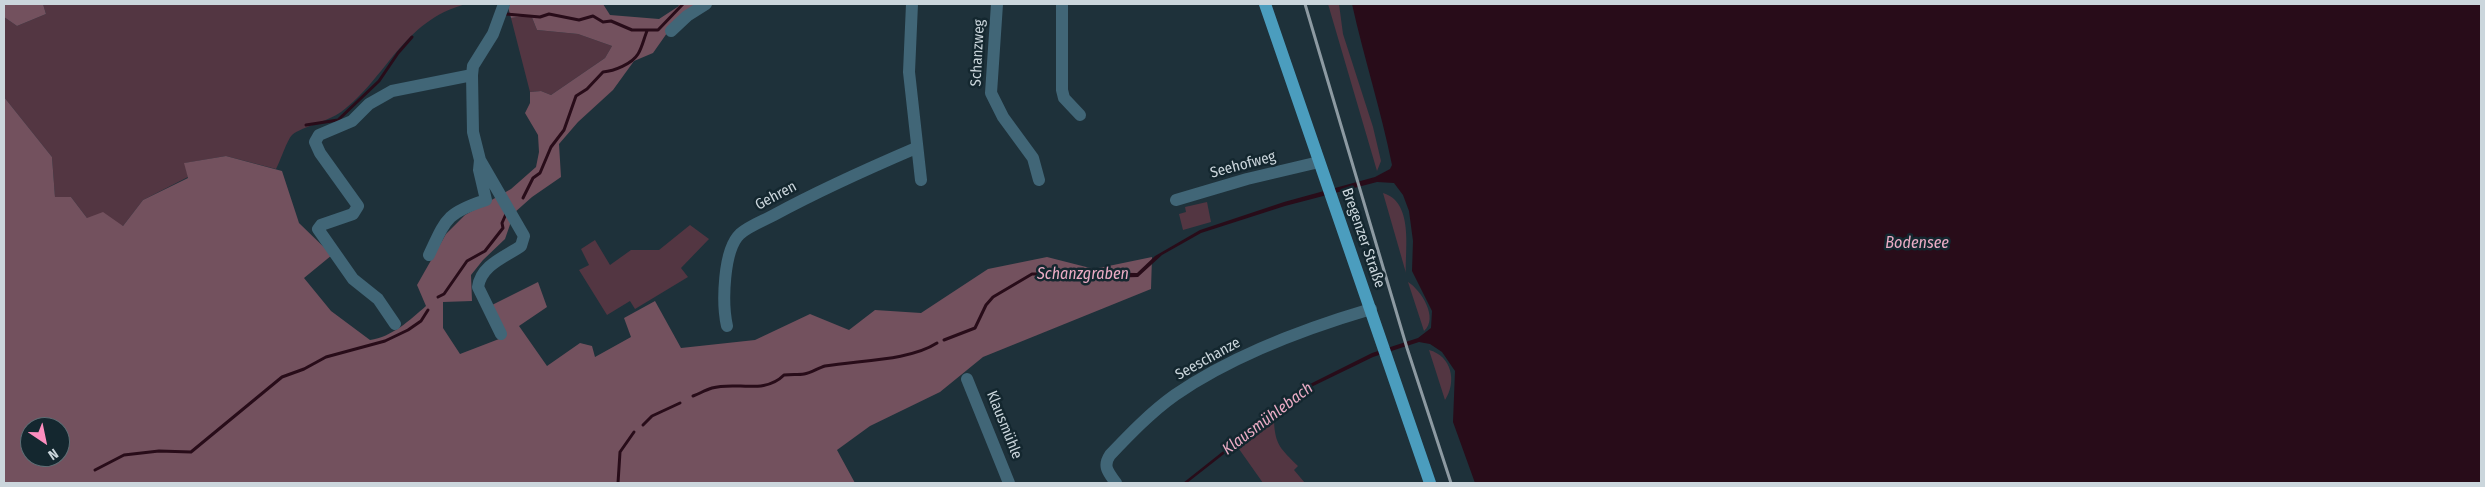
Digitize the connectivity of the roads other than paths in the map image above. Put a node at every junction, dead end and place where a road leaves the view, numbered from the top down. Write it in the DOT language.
graph roads {
  1 [pos="504,4"];
  2 [pos="706,4"];
  3 [pos="912,4"];
  4 [pos="997,4"];
  5 [pos="1062,4"];
  6 [pos="1265,4"];
  7 [pos="671,31"];
  8 [pos="472,75"];
  9 [pos="1080,115"];
  10 [pos="916,148"];
  11 [pos="480,160"];
  12 [pos="1319,162"];
  13 [pos="920,180"];
  14 [pos="1039,180"];
  15 [pos="1176,200"];
  16 [pos="429,255"];
  17 [pos="1371,309"];
  18 [pos="395,324"];
  19 [pos="727,326"];
  20 [pos="501,334"];
  21 [pos="967,379"];
  22 [pos="1009,483"];
  23 [pos="1116,483"];
  24 [pos="1430,483"];
  1 -- 8 [label="street"];
  2 -- 7 [label="street"];
  3 -- 10 [label="street"];
  4 -- 14 [label="street, Schanzweg"];
  5 -- 9 [label="street"];
  6 -- 12 [label="main road, Bregenzer Straße"];
  8 -- 11 [label="street"];
  8 -- 18 [label="street"];
  10 -- 13 [label="street"];
  10 -- 19 [label="street, Gehren"];
  11 -- 16 [label="street"];
  11 -- 20 [label="street"];
  12 -- 15 [label="street, Seehofweg"];
  12 -- 17 [label="main road, Bregenzer Straße"];
  17 -- 23 [label="street, Seeschanze"];
  17 -- 24 [label="main road, Bregenzer Straße"];
  21 -- 22 [label="street, Klausmühle"];
}
